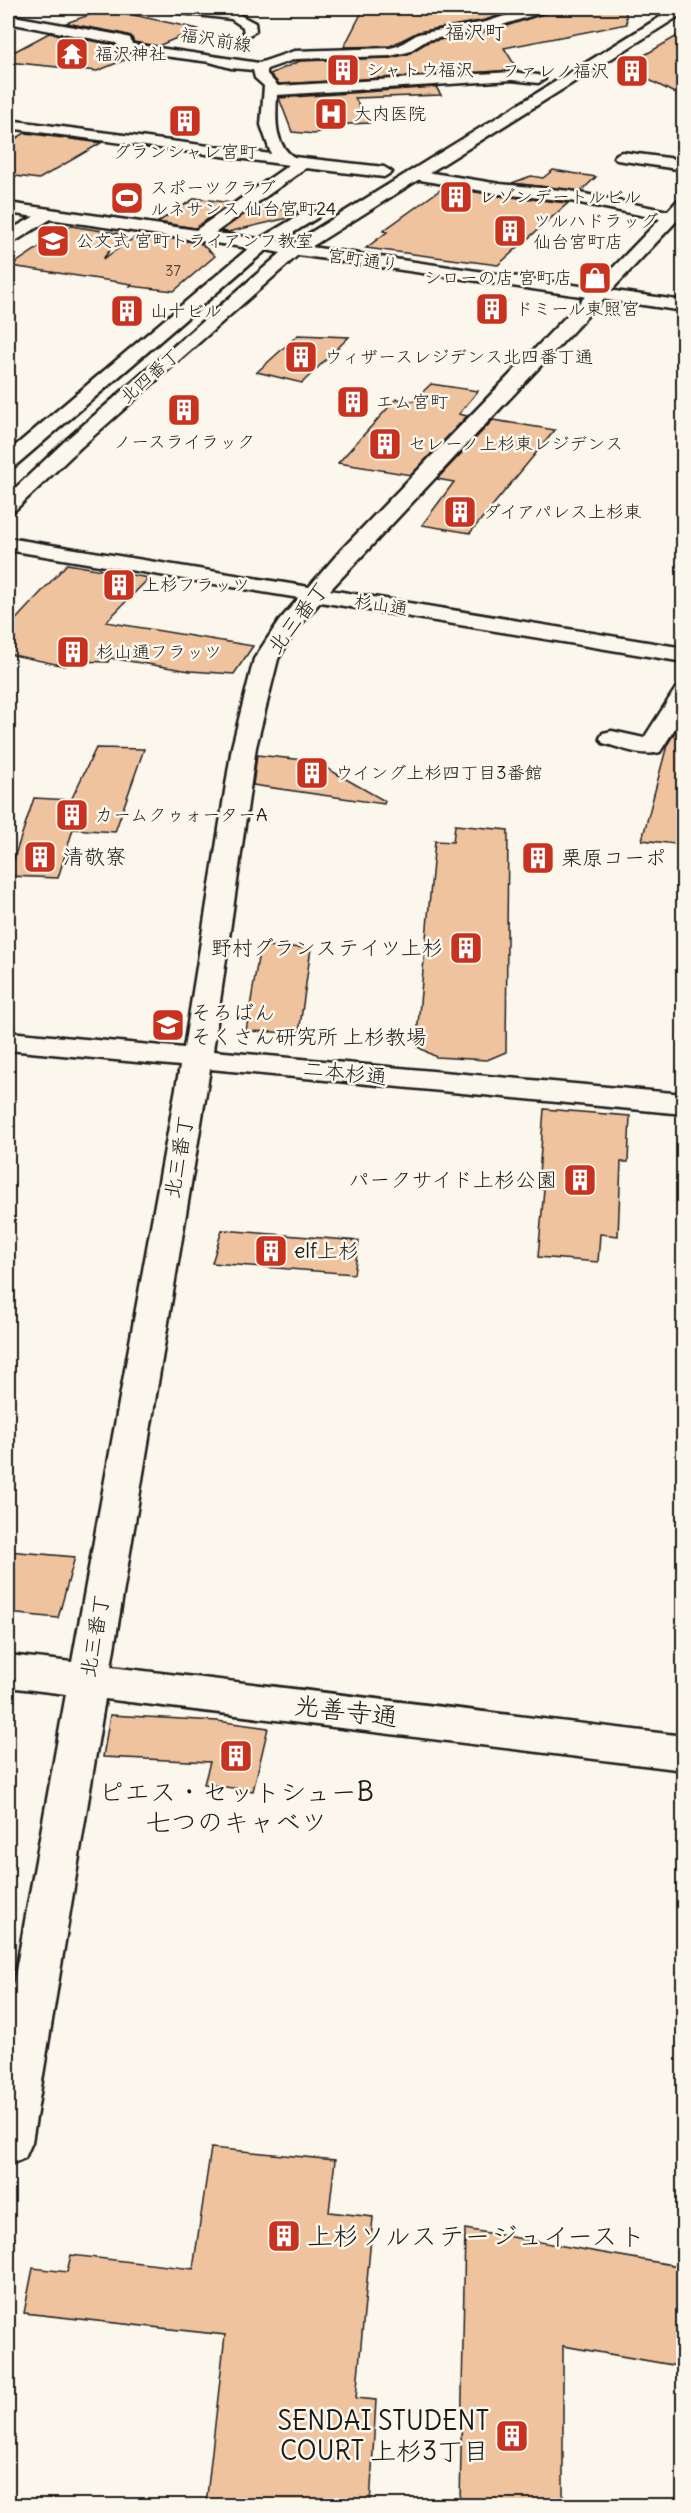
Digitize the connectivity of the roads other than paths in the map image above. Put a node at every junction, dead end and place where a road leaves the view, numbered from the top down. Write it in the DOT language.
graph roads {
  1 [pos="172,8"];
  2 [pos="249,8"];
  3 [pos="541,8"];
  4 [pos="657,8"];
  5 [pos="684,8"];
  6 [pos="36,11"];
  7 [pos="234,16"];
  8 [pos="8,17"];
  9 [pos="630,25"];
  10 [pos="249,31"];
  11 [pos="260,67"];
  12 [pos="554,70"];
  13 [pos="538,79"];
  14 [pos="270,91"];
  15 [pos="514,93"];
  16 [pos="8,124"];
  17 [pos="622,157"];
  18 [pos="297,161"];
  19 [pos="684,165"];
  20 [pos="414,175"];
  21 [pos="364,183"];
  22 [pos="684,203"];
  23 [pos="325,207"];
  24 [pos="8,208"];
  25 [pos="48,214"];
  26 [pos="666,221"];
  27 [pos="684,230"];
  28 [pos="199,236"];
  29 [pos="8,238"];
  30 [pos="261,245"];
  31 [pos="294,250"];
  32 [pos="597,293"];
  33 [pos="684,306"];
  34 [pos="8,462"];
  35 [pos="8,506"];
  36 [pos="8,544"];
  37 [pos="315,595"];
  38 [pos="684,655"];
  39 [pos="684,693"];
  40 [pos="612,738"];
  41 [pos="8,1041"];
  42 [pos="197,1057"];
  43 [pos="684,1104"];
  44 [pos="8,1671"];
  45 [pos="87,1680"];
  46 [pos="684,1753"];
  47 [pos="8,2142"];
  1 -- 7 [label="street"];
  2 -- 7 [label="street"];
  3 -- 11 [label="street"];
  4 -- 9 [label="street"];
  5 -- 20 [label="street, 北四番丁"];
  6 -- 8 [label="street"];
  7 -- 10 [label="street"];
  8 -- 11 [label="street, 福沢前線"];
  11 -- 14 [label="street, 福沢前線"];
  12 -- 13 [label="street"];
  13 -- 14 [label="street"];
  13 -- 15 [label="street"];
  14 -- 18 [label="street, 福沢前線"];
  16 -- 18 [label="street"];
  17 -- 19 [label="street"];
  18 -- 21 [label="street"];
  18 -- 28 [label="street"];
  20 -- 26 [label="street"];
  20 -- 31 [label="street, 北四番丁"];
  22 -- 26 [label="street, 北三番丁"];
  23 -- 30 [label="street, 北四番丁"];
  24 -- 25 [label="street, 宮町通り"];
  25 -- 28 [label="street, 宮町通り"];
  25 -- 29 [label="street"];
  26 -- 27 [label="street"];
  26 -- 32 [label="street, 北三番丁"];
  28 -- 30 [label="street, 宮町通り"];
  30 -- 31 [label="street, 宮町通り"];
  30 -- 34 [label="street, 北四番丁"];
  31 -- 32 [label="street, 宮町通り"];
  31 -- 35 [label="street, 北四番丁"];
  32 -- 33 [label="street, 宮町通り"];
  32 -- 37 [label="street, 北三番丁"];
  36 -- 37 [label="street, 杉山通"];
  37 -- 38 [label="street, 杉山通"];
  37 -- 42 [label="street, 北三番丁"];
  39 -- 40 [label="street"];
  41 -- 42 [label="street, 二本杉通"];
  42 -- 43 [label="street, 二本杉通"];
  42 -- 45 [label="street, 北三番丁"];
  44 -- 45 [label="street, 光善寺通"];
  45 -- 46 [label="street, 光善寺通"];
  45 -- 47 [label="street, 北三番丁"];
}
